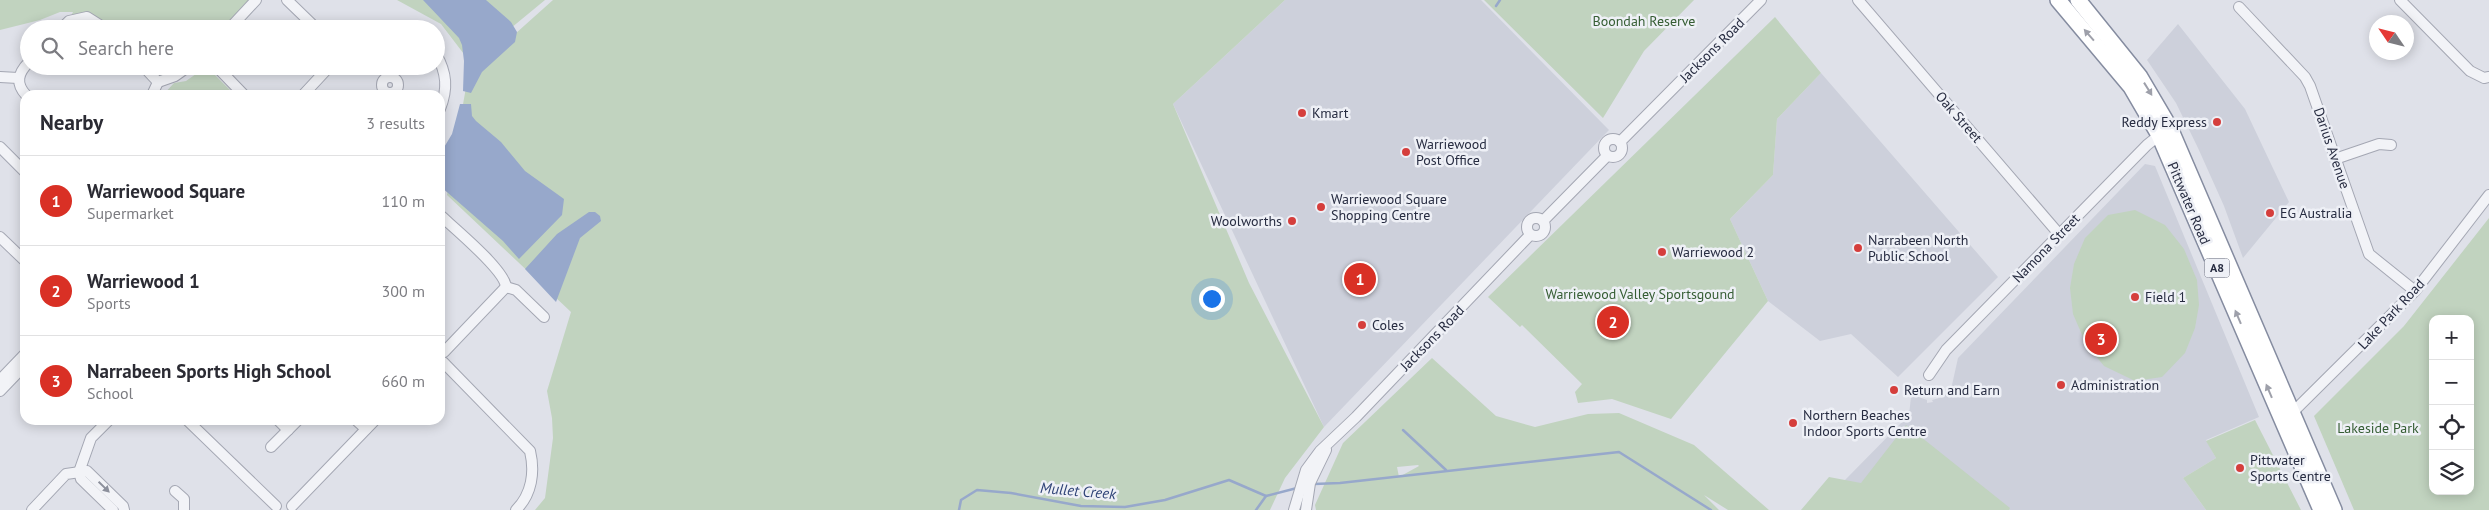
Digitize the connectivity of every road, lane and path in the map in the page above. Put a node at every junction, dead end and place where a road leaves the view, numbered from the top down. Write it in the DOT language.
graph roads {
  1 [pos="256,0"];
  2 [pos="287,0"];
  3 [pos="1761,0"];
  4 [pos="1858,0"];
  5 [pos="2400,0"];
  6 [pos="2069,2"];
  7 [pos="2239,7"];
  8 [pos="74,20"];
  9 [pos="92,20"];
  10 [pos="237,20"];
  11 [pos="308,20"];
  12 [pos="20,74"];
  13 [pos="445,74"];
  14 [pos="151,75"];
  15 [pos="176,75"];
  16 [pos="225,75"];
  17 [pos="322,75"];
  18 [pos="0,77"];
  19 [pos="2489,77"];
  20 [pos="18,78"];
  21 [pos="158,82"];
  22 [pos="22,90"];
  23 [pos="154,90"];
  24 [pos="239,90"];
  25 [pos="308,90"];
  26 [pos="445,92"];
  27 [pos="2165,131"];
  28 [pos="2391,145"];
  29 [pos="0,147"];
  30 [pos="2335,160"];
  31 [pos="20,167"];
  32 [pos="2489,195"];
  33 [pos="445,220"];
  34 [pos="1543,221"];
  35 [pos="2059,234"];
  36 [pos="1530,235"];
  37 [pos="0,237"];
  38 [pos="20,256"];
  39 [pos="506,287"];
  40 [pos="2415,291"];
  41 [pos="544,318"];
  42 [pos="445,354"];
  43 [pos="20,359"];
  44 [pos="445,360"];
  45 [pos="20,370"];
  46 [pos="1929,375"];
  47 [pos="0,380"];
  48 [pos="0,391"];
  49 [pos="2287,417"];
  50 [pos="104,425"];
  51 [pos="192,425"];
  52 [pos="283,425"];
  53 [pos="293,425"];
  54 [pos="362,425"];
  55 [pos="370,425"];
  56 [pos="366,429"];
  57 [pos="288,430"];
  58 [pos="272,448"];
  59 [pos="1311,471"];
  60 [pos="78,472"];
  61 [pos="175,491"];
  62 [pos="275,508"];
  63 [pos="293,508"];
  64 [pos="32,510"];
  65 [pos="113,510"];
  66 [pos="124,510"];
  67 [pos="184,510"];
  68 [pos="516,510"];
  69 [pos="1294,510"];
  70 [pos="1306,510"];
  71 [pos="2321,510"];
  72 [pos="2334,510"];
  1 -- 10 [label="street"];
  2 -- 11 [label="street"];
  3 -- 34 [label="street, Jacksons Road"];
  4 -- 35 [label="street, Oak Street"];
  5 -- 19 [label="street"];
  6 -- 27 [label="highway, Pittwater Road / A8"];
  7 -- 30 [label="street, Darius Avenue"];
  8 -- 9 [label="street"];
  12 -- 20 [label="street"];
  13 -- 26 [label="street"];
  14 -- 21 [label="street"];
  15 -- 21 [label="street"];
  16 -- 24 [label="street"];
  17 -- 25 [label="street"];
  18 -- 20 [label="street"];
  20 -- 22 [label="street"];
  21 -- 23 [label="street"];
  27 -- 35 [label="street, Namona Street"];
  27 -- 49 [label="highway, Pittwater Road / A8"];
  28 -- 30 [label="street"];
  29 -- 31 [label="street"];
  30 -- 40 [label="street, Darius Avenue"];
  32 -- 40 [label="street, Lake Park Road"];
  33 -- 39 [label="street"];
  34 -- 36 [label="street"];
  34 -- 36 [label="street"];
  35 -- 46 [label="street, Namona Street"];
  36 -- 59 [label="street, Jacksons Road"];
  37 -- 38 [label="street"];
  39 -- 41 [label="street"];
  39 -- 42 [label="street"];
  40 -- 49 [label="street, Lake Park Road"];
  43 -- 47 [label="street"];
  44 -- 68 [label="street"];
  45 -- 48 [label="street"];
  49 -- 71 [label="highway, Pittwater Road / A8"];
  49 -- 72 [label="highway, Pittwater Road / A8"];
  50 -- 60 [label="street"];
  51 -- 62 [label="street"];
  52 -- 57 [label="street"];
  53 -- 57 [label="street"];
  54 -- 56 [label="street"];
  55 -- 56 [label="street"];
  56 -- 63 [label="street"];
  57 -- 58 [label="street"];
  59 -- 69 [label="street, Jacksons Road"];
  59 -- 70 [label="street, Jacksons Road"];
  60 -- 64 [label="street"];
  60 -- 65 [label="street"];
  60 -- 66 [label="street, one-way"];
  61 -- 67 [label="street"];
  62 -- 63 [label="street"];
}
